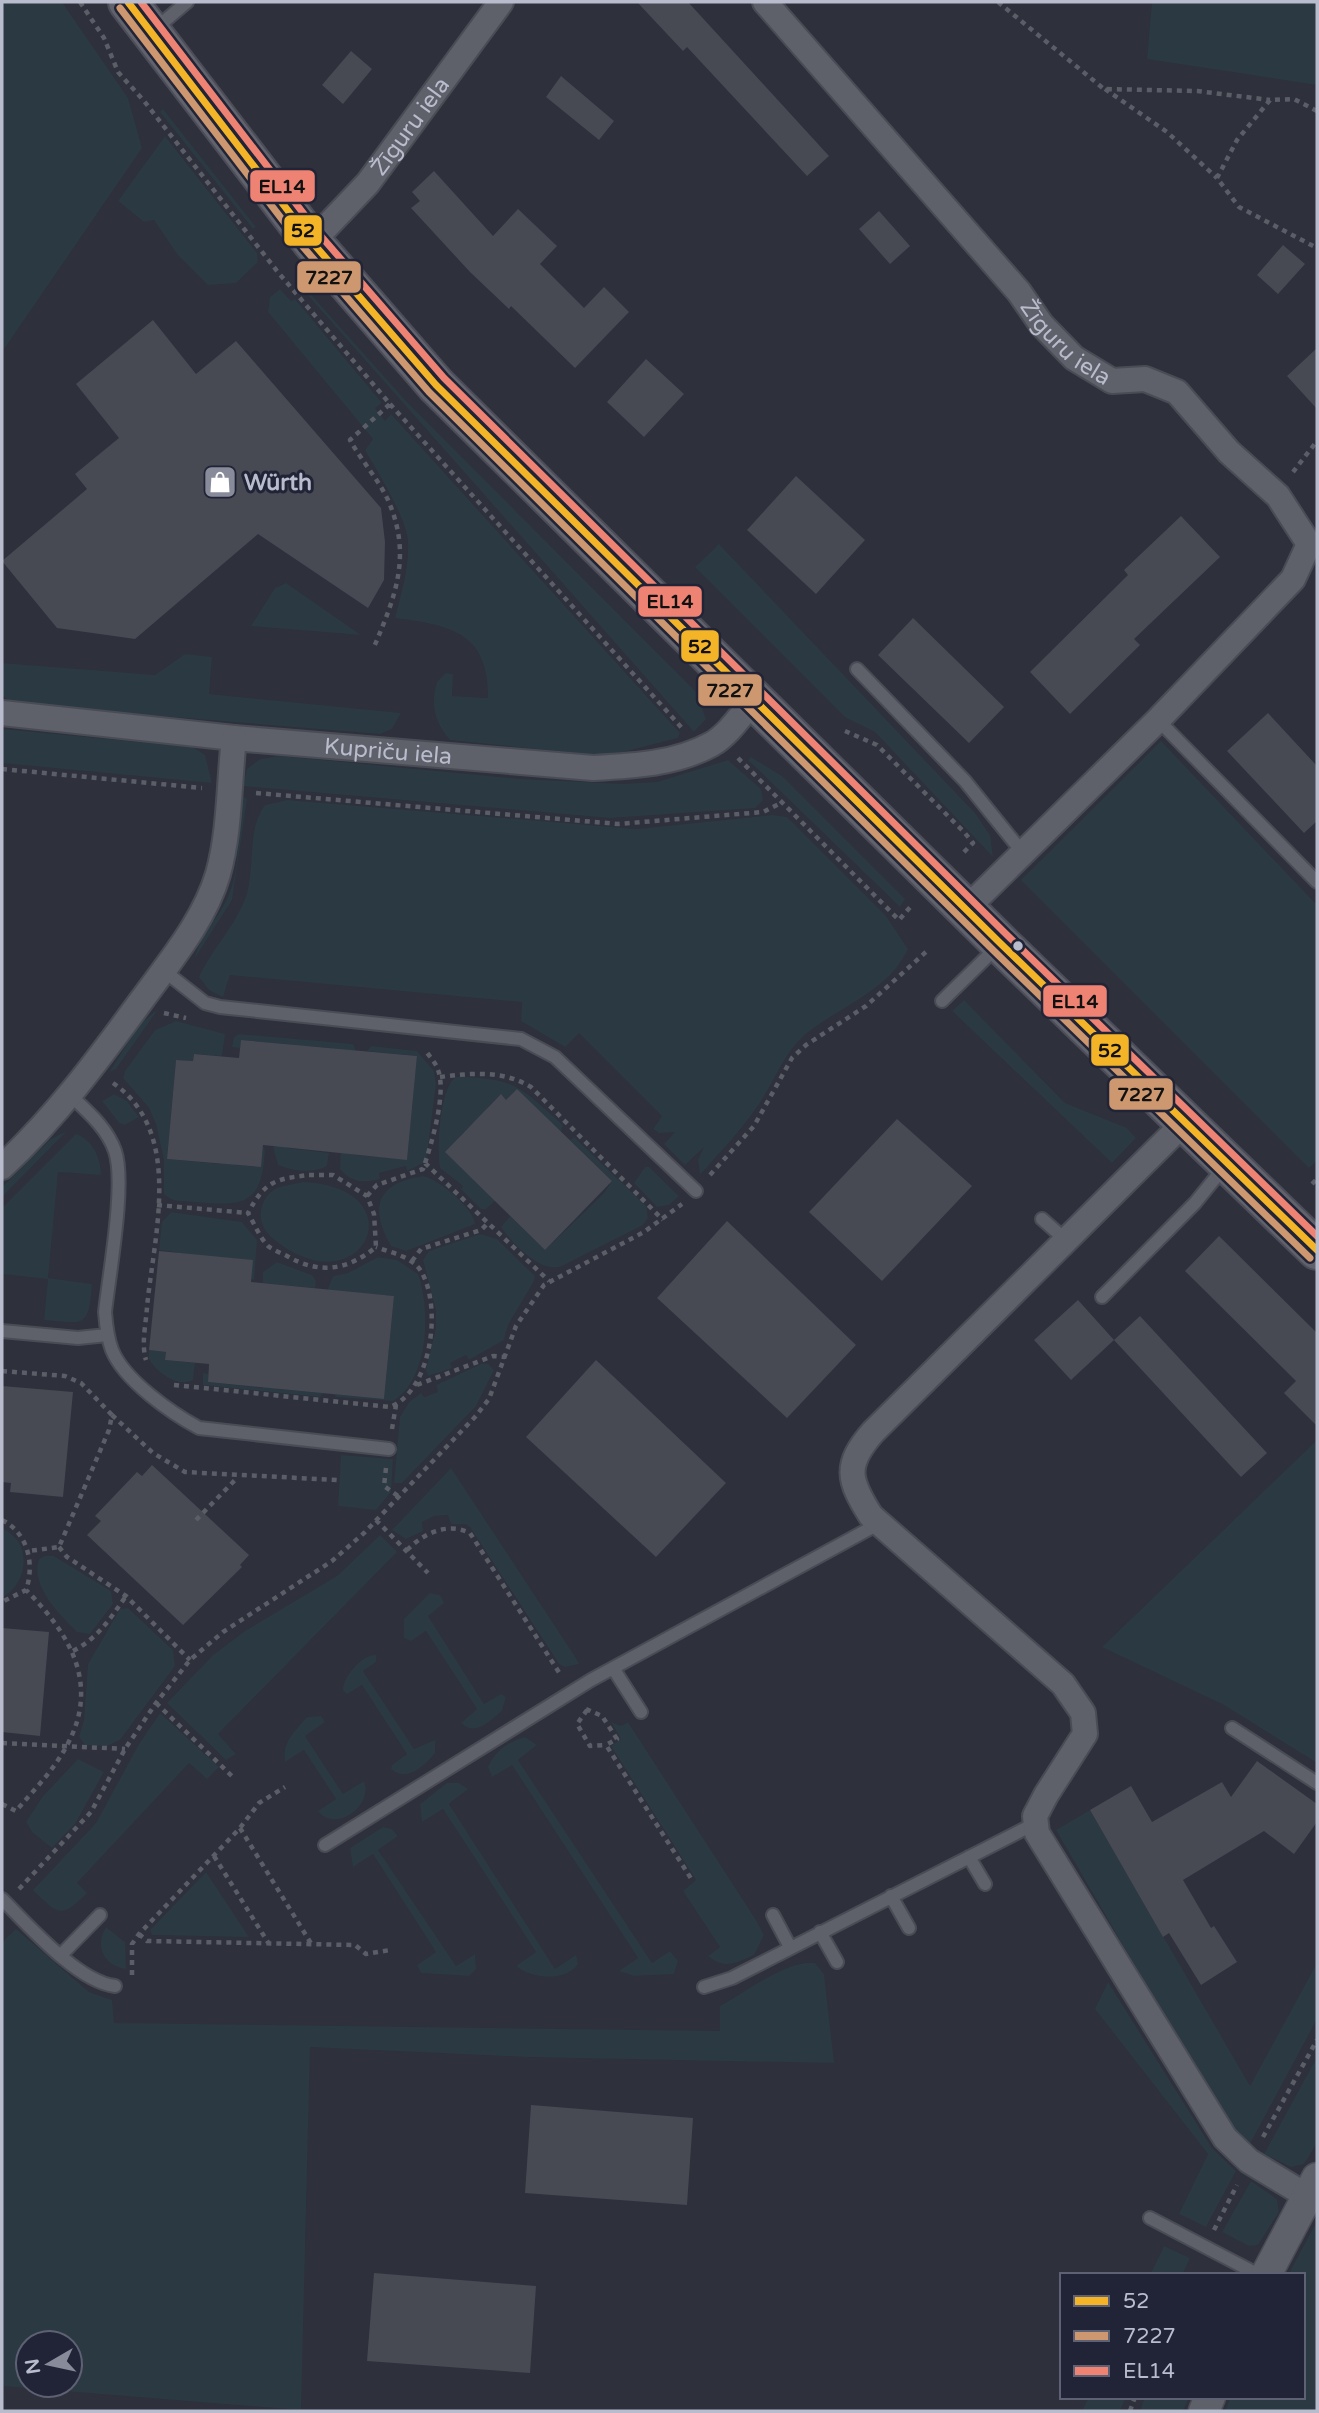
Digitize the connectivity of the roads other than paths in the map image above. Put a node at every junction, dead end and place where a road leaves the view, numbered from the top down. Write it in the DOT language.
graph roads {
  1 [pos="128,2"];
  2 [pos="187,2"];
  3 [pos="501,2"];
  4 [pos="765,2"];
  5 [pos="151,33"];
  6 [pos="312,242"];
  7 [pos="857,669"];
  8 [pos="754,700"];
  9 [pos="2,713"];
  10 [pos="1158,720"];
  11 [pos="234,738"];
  12 [pos="1023,853"];
  13 [pos="1317,882"];
  14 [pos="966,909"];
  15 [pos="1000,943"];
  16 [pos="163,971"];
  17 [pos="942,1001"];
  18 [pos="71,1097"];
  19 [pos="1185,1122"];
  20 [pos="1227,1163"];
  21 [pos="2,1167"];
  22 [pos="696,1191"];
  23 [pos="1042,1219"];
  24 [pos="1066,1241"];
  25 [pos="1317,1250"];
  26 [pos="1102,1297"];
  27 [pos="2,1331"];
  28 [pos="107,1335"];
  29 [pos="389,1449"];
  30 [pos="880,1523"];
  31 [pos="613,1668"];
  32 [pos="641,1713"];
  33 [pos="1232,1728"];
  34 [pos="1317,1783"];
  35 [pos="1036,1823"];
  36 [pos="325,1845"];
  37 [pos="969,1857"];
  38 [pos="985,1884"];
  39 [pos="891,1896"];
  40 [pos="4,1901"];
  41 [pos="100,1915"];
  42 [pos="773,1915"];
  43 [pos="909,1928"];
  44 [pos="820,1932"];
  45 [pos="790,1947"];
  46 [pos="61,1955"];
  47 [pos="837,1962"];
  48 [pos="115,1986"];
  49 [pos="704,1987"];
  50 [pos="1312,2187"];
  51 [pos="1150,2218"];
  52 [pos="1255,2273"];
  53 [pos="1267,2273"];
  1 -- 5 [label="main road"];
  2 -- 5 [label="lane"];
  3 -- 6 [label="street, Žīguru iela"];
  4 -- 10 [label="street, Žīguru iela"];
  5 -- 6 [label="main road"];
  6 -- 8 [label="main road"];
  7 -- 12 [label="lane"];
  8 -- 11 [label="street, Kupriču iela"];
  8 -- 14 [label="main road"];
  9 -- 11 [label="street, Kupriču iela"];
  10 -- 12 [label="street, Žīguru iela"];
  10 -- 13 [label="lane"];
  11 -- 16 [label="street"];
  12 -- 14 [label="street, Žīguru iela"];
  14 -- 15 [label="main road"];
  15 -- 17 [label="lane"];
  15 -- 19 [label="main road"];
  16 -- 18 [label="street"];
  16 -- 22 [label="lane"];
  18 -- 21 [label="street"];
  18 -- 28 [label="lane"];
  19 -- 20 [label="main road"];
  19 -- 24 [label="street"];
  20 -- 25 [label="main road"];
  20 -- 26 [label="lane"];
  23 -- 24 [label="lane"];
  24 -- 30 [label="street"];
  27 -- 28 [label="lane"];
  28 -- 29 [label="lane"];
  30 -- 31 [label="lane"];
  30 -- 35 [label="street"];
  31 -- 32 [label="lane"];
  31 -- 36 [label="lane"];
  33 -- 34 [label="lane"];
  35 -- 37 [label="lane"];
  35 -- 50 [label="street"];
  37 -- 38 [label="lane"];
  37 -- 39 [label="lane"];
  39 -- 43 [label="lane"];
  39 -- 44 [label="lane"];
  40 -- 46 [label="lane"];
  41 -- 46 [label="lane"];
  42 -- 45 [label="lane"];
  44 -- 45 [label="lane"];
  44 -- 47 [label="lane"];
  45 -- 49 [label="lane"];
  46 -- 48 [label="lane"];
  50 -- 53 [label="street"];
  51 -- 52 [label="lane"];
}
